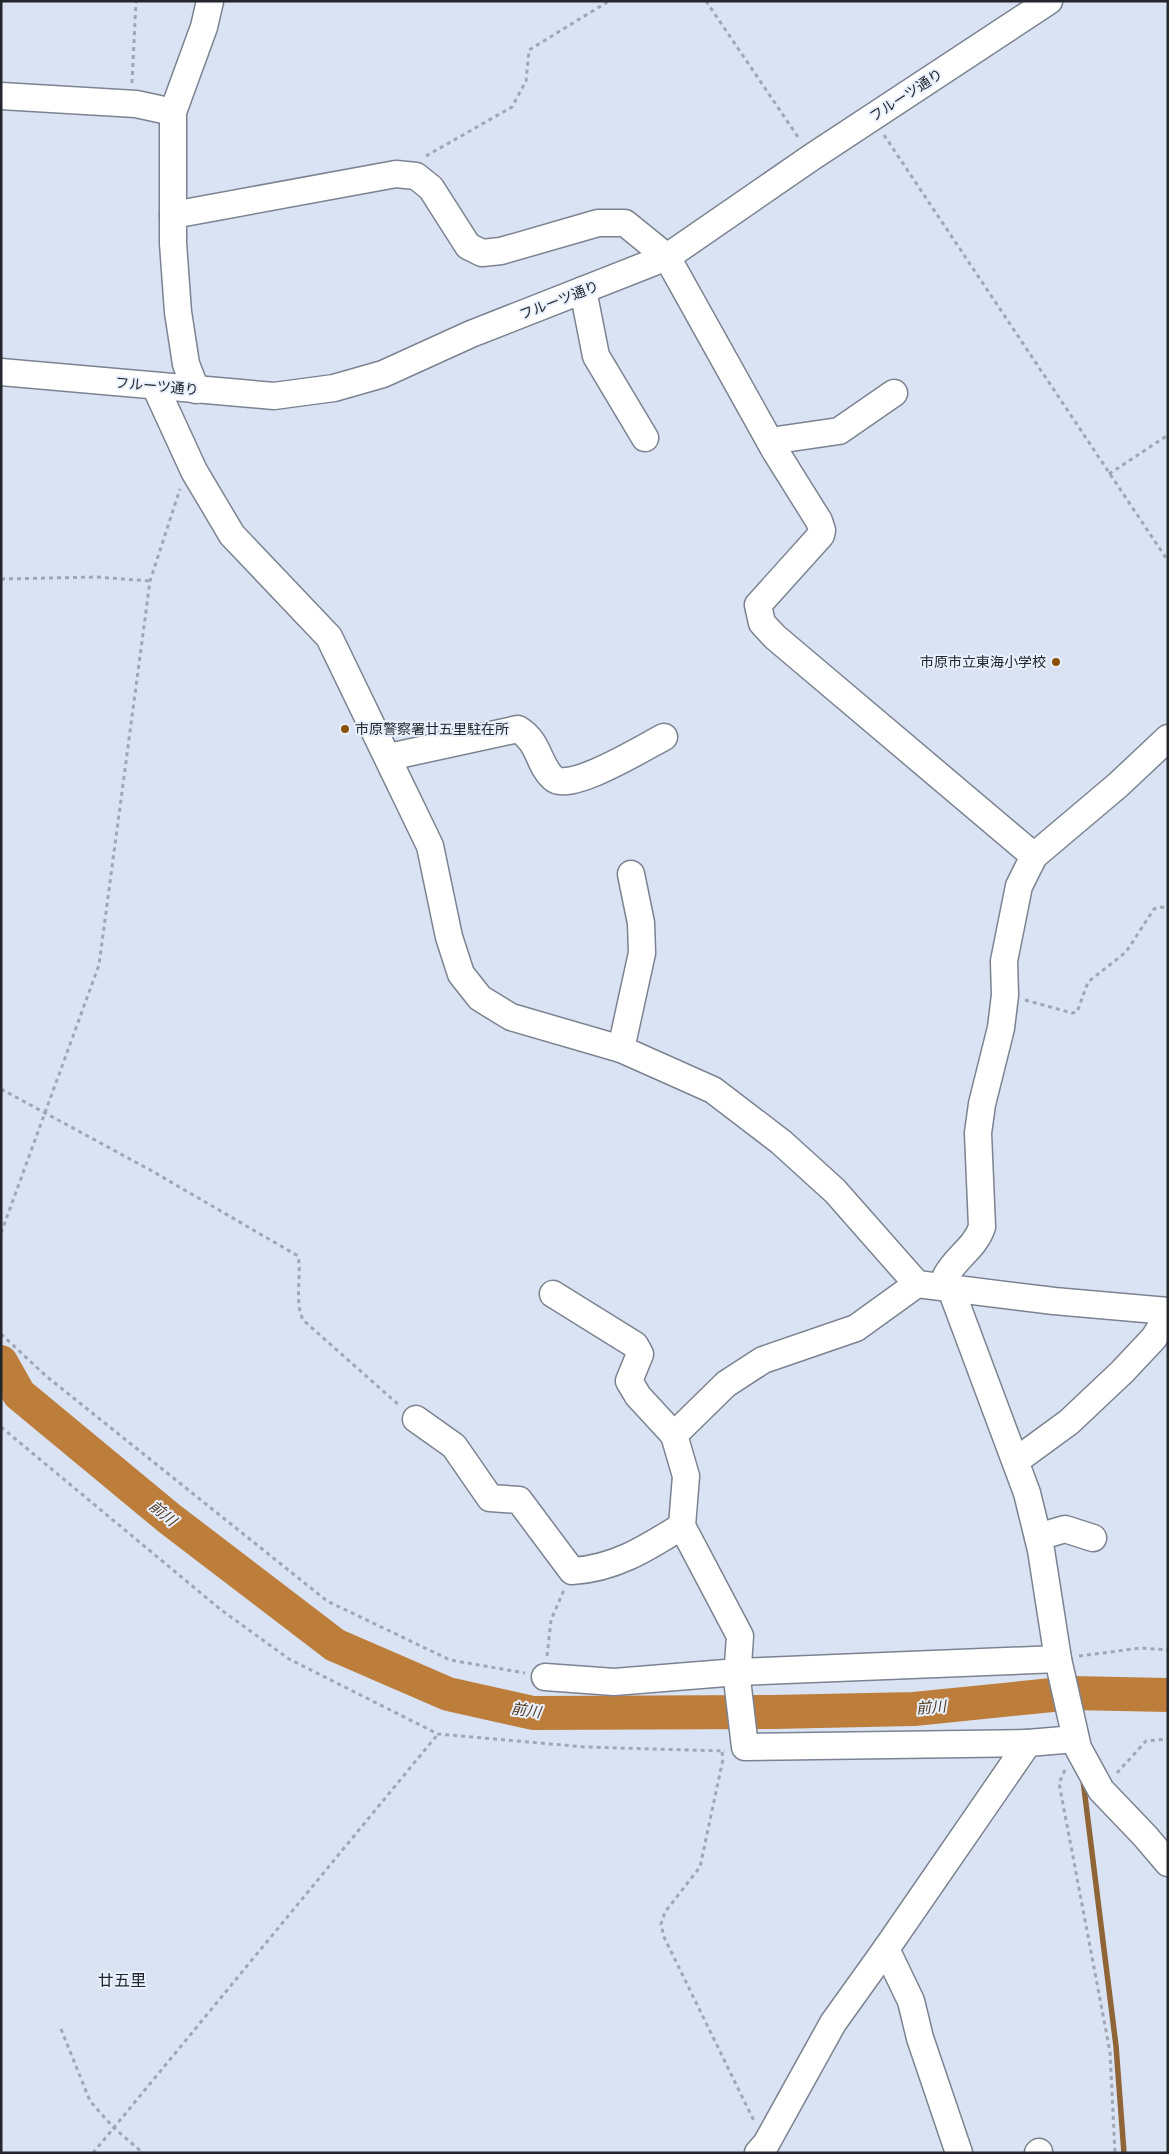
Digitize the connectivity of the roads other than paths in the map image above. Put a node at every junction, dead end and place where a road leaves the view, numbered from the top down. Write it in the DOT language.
graph roads {
  1 [pos="210,1"];
  2 [pos="1049,1"];
  3 [pos="1,96"];
  4 [pos="173,112"];
  5 [pos="173,215"];
  6 [pos="667,257"];
  7 [pos="583,290"];
  8 [pos="1,372"];
  9 [pos="155,386"];
  10 [pos="196,390"];
  11 [pos="894,393"];
  12 [pos="645,438"];
  13 [pos="770,441"];
  14 [pos="664,737"];
  15 [pos="1168,738"];
  16 [pos="389,757"];
  17 [pos="1034,856"];
  18 [pos="631,874"];
  19 [pos="621,1049"];
  20 [pos="917,1284"];
  21 [pos="951,1287"];
  22 [pos="553,1294"];
  23 [pos="1168,1310"];
  24 [pos="1168,1315"];
  25 [pos="416,1419"];
  26 [pos="674,1435"];
  27 [pos="1017,1460"];
  28 [pos="682,1526"];
  29 [pos="1038,1537"];
  30 [pos="1094,1538"];
  31 [pos="1058,1659"];
  32 [pos="738,1675"];
  33 [pos="545,1677"];
  34 [pos="1028,1743"];
  35 [pos="1076,1743"];
  36 [pos="1168,1863"];
  37 [pos="886,1949"];
  38 [pos="765,2150"];
  39 [pos="959,2153"];
  1 -- 4 [label="street"];
  2 -- 6 [label="street, フルーツ通り"];
  3 -- 4 [label="street"];
  4 -- 5 [label="street"];
  5 -- 6 [label="street"];
  5 -- 10 [label="street"];
  6 -- 7 [label="street, フルーツ通り"];
  6 -- 13 [label="street"];
  7 -- 10 [label="street, フルーツ通り"];
  7 -- 12 [label="street"];
  8 -- 9 [label="street, フルーツ通り"];
  9 -- 10 [label="street, フルーツ通り"];
  9 -- 16 [label="street"];
  11 -- 13 [label="street"];
  13 -- 17 [label="street"];
  14 -- 16 [label="street"];
  15 -- 17 [label="street"];
  16 -- 19 [label="street"];
  17 -- 21 [label="street"];
  18 -- 19 [label="street"];
  19 -- 20 [label="street"];
  20 -- 21 [label="street"];
  20 -- 26 [label="street"];
  21 -- 23 [label="street"];
  21 -- 27 [label="street"];
  22 -- 26 [label="street"];
  24 -- 27 [label="street"];
  25 -- 28 [label="street"];
  26 -- 28 [label="street"];
  27 -- 29 [label="street"];
  28 -- 32 [label="street"];
  29 -- 30 [label="street"];
  29 -- 31 [label="street"];
  31 -- 32 [label="street"];
  31 -- 35 [label="street"];
  32 -- 33 [label="street"];
  32 -- 34 [label="street"];
  34 -- 35 [label="street"];
  34 -- 37 [label="street"];
  35 -- 36 [label="street"];
  37 -- 38 [label="street"];
  37 -- 39 [label="street"];
}
